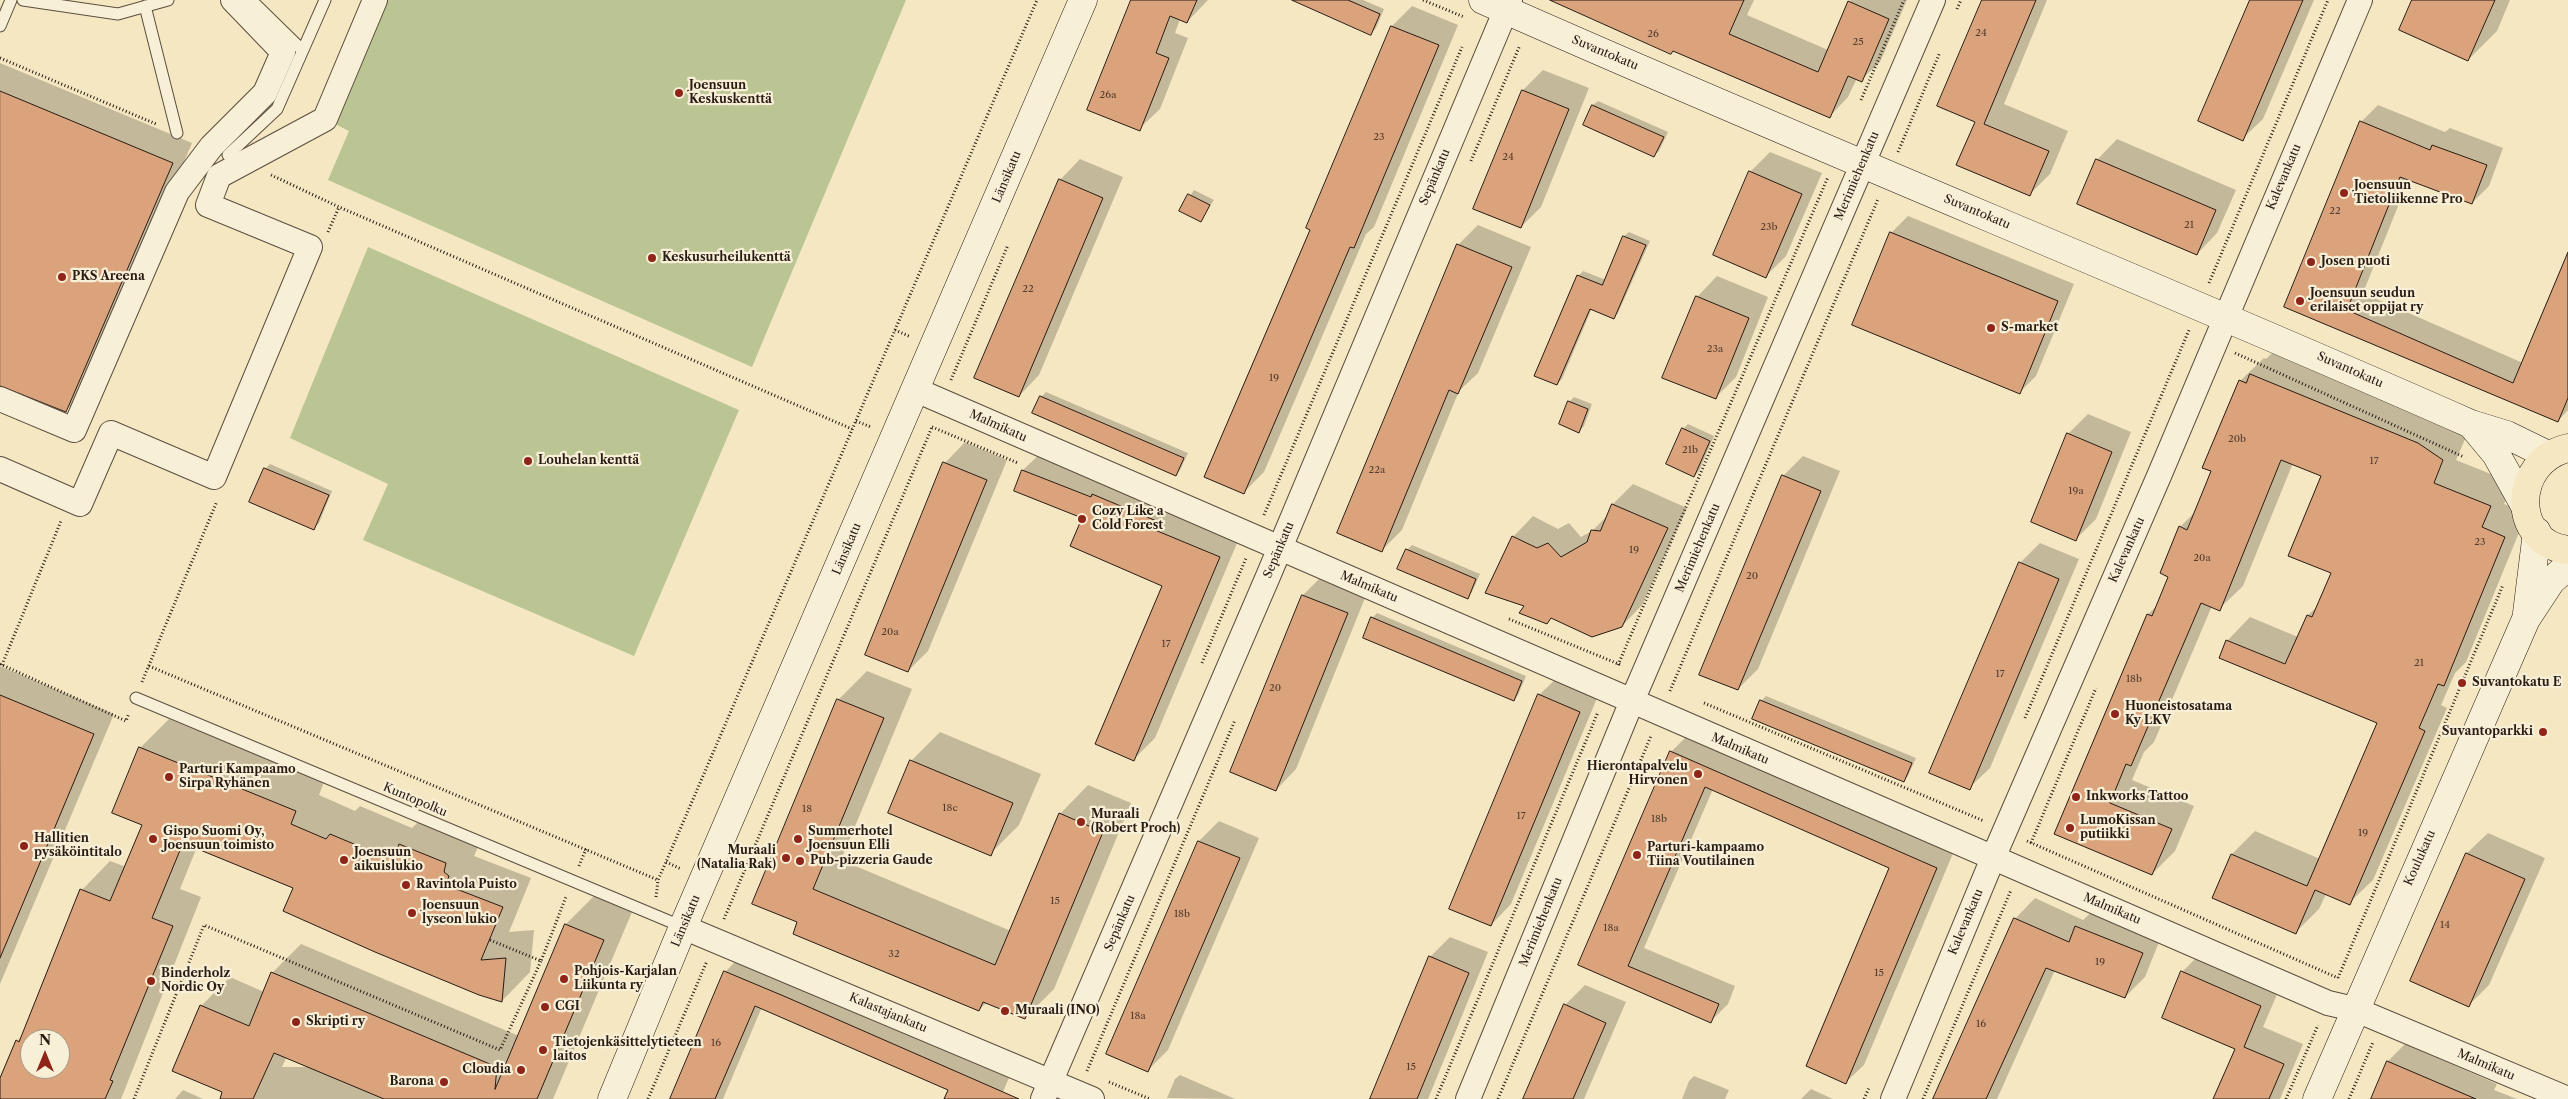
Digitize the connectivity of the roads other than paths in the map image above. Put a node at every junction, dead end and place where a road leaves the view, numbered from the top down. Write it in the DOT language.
graph roads {
  1 [pos="11,0"];
  2 [pos="23,0"];
  3 [pos="168,0"];
  4 [pos="233,0"];
  5 [pos="251,0"];
  6 [pos="325,0"];
  7 [pos="375,0"];
  8 [pos="1083,0"];
  9 [pos="1933,0"];
  10 [pos="2360,0"];
  11 [pos="144,6"];
  12 [pos="1493,8"];
  13 [pos="0,26"];
  14 [pos="302,50"];
  15 [pos="177,133"];
  16 [pos="236,159"];
  17 [pos="1863,164"];
  18 [pos="2226,316"];
  19 [pos="916,390"];
  20 [pos="0,399"];
  21 [pos="2471,424"];
  22 [pos="2563,449"];
  23 [pos="0,469"];
  24 [pos="2525,506"];
  25 [pos="2537,532"];
  26 [pos="1280,549"];
  27 [pos="2568,550"];
  28 [pos="2568,566"];
  29 [pos="2526,619"];
  30 [pos="136,698"];
  31 [pos="1632,701"];
  32 [pos="1993,858"];
  33 [pos="683,927"];
  34 [pos="2354,1009"];
  35 [pos="1047,1090"];
  36 [pos="612,1099"];
  37 [pos="1092,1099"];
  38 [pos="1468,1099"];
  39 [pos="1892,1099"];
  40 [pos="2317,1099"];
  41 [pos="2568,1099"];
  1 -- 13 [label="lane"];
  2 -- 11 [label="lane"];
  3 -- 11 [label="lane"];
  4 -- 20 [label="street"];
  5 -- 14 [label="lane"];
  6 -- 14 [label="lane"];
  7 -- 16 [label="street"];
  8 -- 19 [label="street, Länsikatu"];
  9 -- 17 [label="street, Merimiehenkatu"];
  10 -- 18 [label="street, Kalevankatu"];
  11 -- 15 [label="lane"];
  12 -- 17 [label="street, Suvantokatu"];
  12 -- 26 [label="street, Sepänkatu"];
  14 -- 16 [label="lane"];
  16 -- 23 [label="street"];
  17 -- 18 [label="street, Suvantokatu"];
  17 -- 31 [label="street, Merimiehenkatu"];
  18 -- 21 [label="street, Suvantokatu"];
  18 -- 32 [label="street, Kalevankatu"];
  19 -- 26 [label="street, Malmikatu"];
  19 -- 33 [label="street, Länsikatu"];
  21 -- 22 [label="street, Suvantokatu"];
  21 -- 24 [label="street, Suvantokatu"];
  22 -- 24 [label="main road"];
  24 -- 25 [label="main road"];
  25 -- 27 [label="main road"];
  25 -- 29 [label="street, Koulukatu"];
  26 -- 31 [label="street, Malmikatu"];
  26 -- 35 [label="street, Sepänkatu"];
  28 -- 29 [label="street, Koulukatu"];
  29 -- 34 [label="street, Koulukatu"];
  30 -- 33 [label="lane, Kuntopolku"];
  31 -- 32 [label="street, Malmikatu"];
  31 -- 38 [label="street, Merimiehenkatu"];
  32 -- 34 [label="street, Malmikatu"];
  32 -- 39 [label="street, Kalevankatu"];
  33 -- 35 [label="street, Kalastajankatu"];
  33 -- 36 [label="street, Länsikatu"];
  34 -- 40 [label="street, Koulukatu"];
  34 -- 41 [label="street, Malmikatu"];
  35 -- 37 [label="street, Kalastajankatu"];
}
